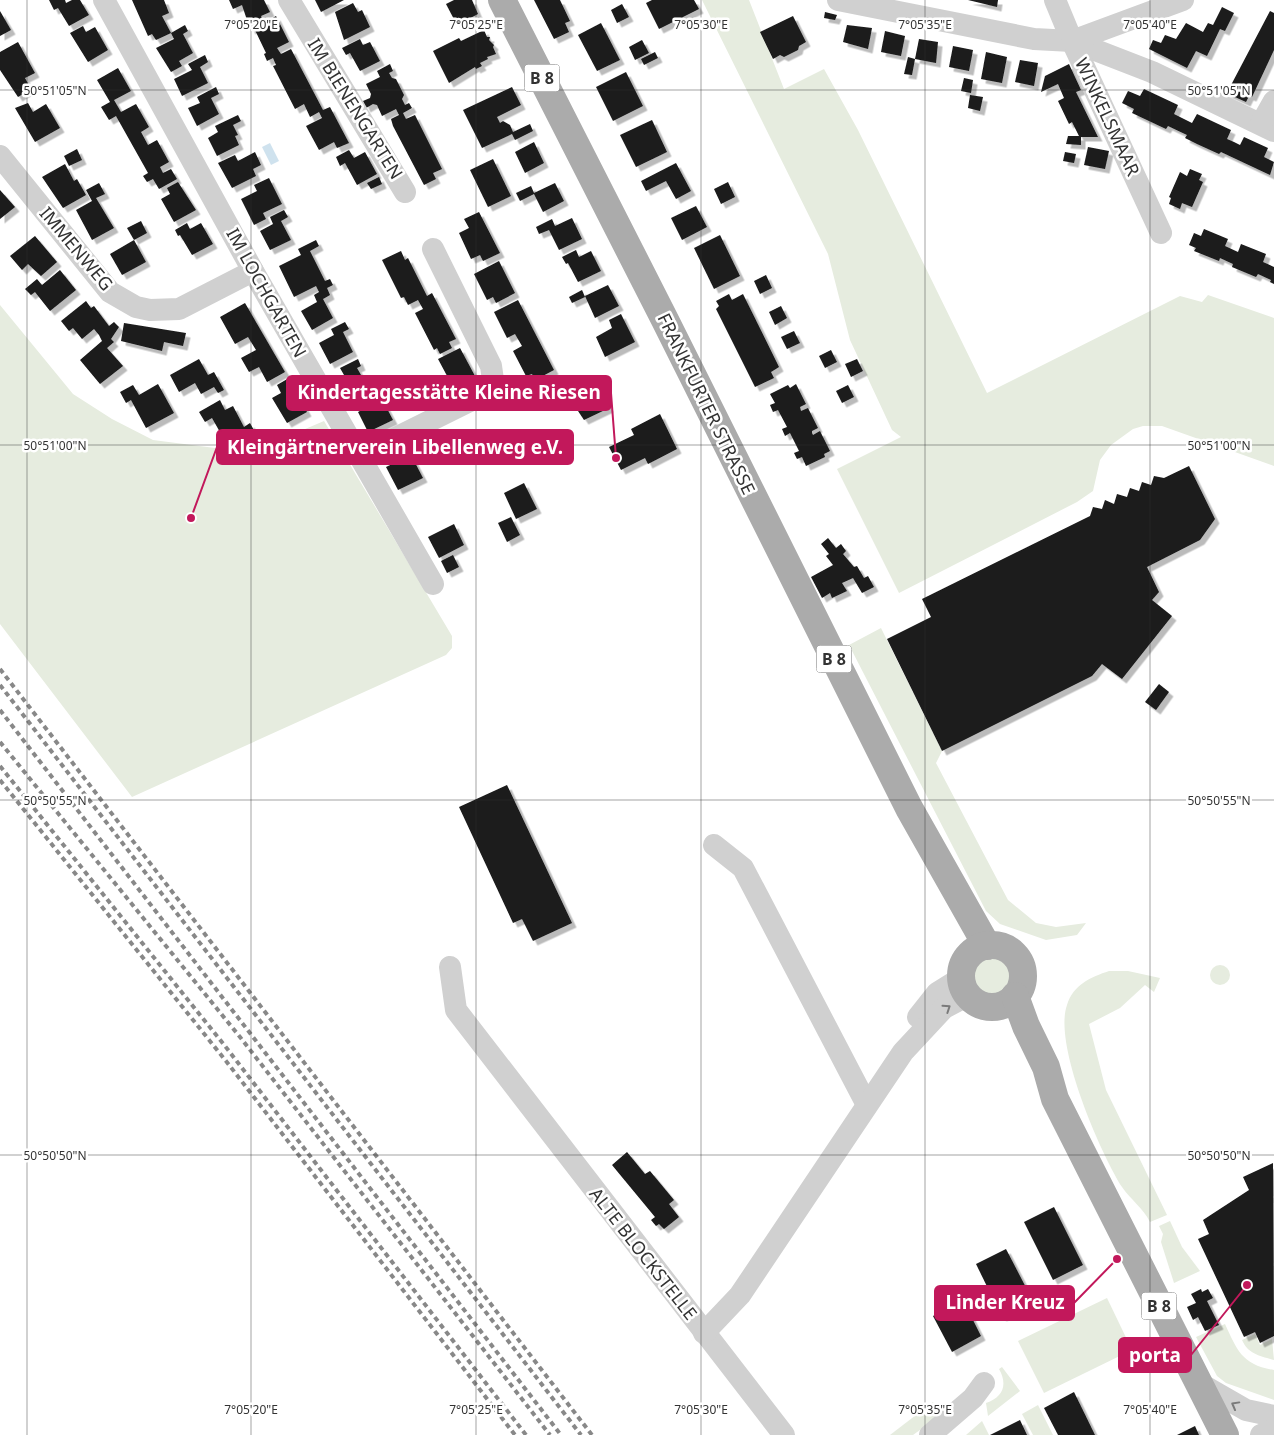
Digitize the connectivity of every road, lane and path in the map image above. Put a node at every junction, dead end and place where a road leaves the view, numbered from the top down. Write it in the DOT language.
graph roads {
  1 [pos="104,0"];
  2 [pos="290,0"];
  3 [pos="502,0"];
  4 [pos="838,0"];
  5 [pos="1055,0"];
  6 [pos="1183,0"];
  7 [pos="1072,41"];
  8 [pos="1274,101"];
  9 [pos="1267,128"];
  10 [pos="0,156"];
  11 [pos="406,192"];
  12 [pos="1161,233"];
  13 [pos="433,250"];
  14 [pos="253,271"];
  15 [pos="358,456"];
  16 [pos="433,584"];
  17 [pos="714,845"];
  18 [pos="450,967"];
  19 [pos="983,980"];
  20 [pos="867,1105"];
  21 [pos="704,1333"];
  22 [pos="984,1383"];
  23 [pos="1199,1384"];
  24 [pos="1274,1416"];
  25 [pos="1274,1429"];
  26 [pos="784,1435"];
  27 [pos="930,1435"];
  28 [pos="1224,1435"];
  29 [pos="1262,1435"];
  1 -- 14 [label="street, IM LOCHGARTEN"];
  2 -- 11 [label="street, IM BIENENGARTEN"];
  3 -- 19 [label="main road, FRANKFURTER STRASSE / B 8"];
  4 -- 7 [label="street"];
  5 -- 7 [label="street, WINKELSMAAR"];
  6 -- 7 [label="street"];
  7 -- 9 [label="street"];
  7 -- 12 [label="street, WINKELSMAAR"];
  8 -- 9 [label="street"];
  10 -- 14 [label="street, IMMENWEG"];
  13 -- 15 [label="street"];
  14 -- 15 [label="street, IM LOCHGARTEN"];
  15 -- 16 [label="street, IM LOCHGARTEN"];
  17 -- 20 [label="street"];
  18 -- 21 [label="street, ALTE BLOCKSTELLE"];
  19 -- 20 [label="street, ALTE BLOCKSTELLE"];
  19 -- 23 [label="main road, FRANKFURTER STRASSE / B 8"];
  20 -- 21 [label="street, ALTE BLOCKSTELLE"];
  21 -- 26 [label="street"];
  22 -- 27 [label="street"];
  24 -- 23 [label="street, one-way"];
  23 -- 28 [label="main road, FRANKFURTER STRASSE / B 8"];
  25 -- 29 [label="street"];
}
